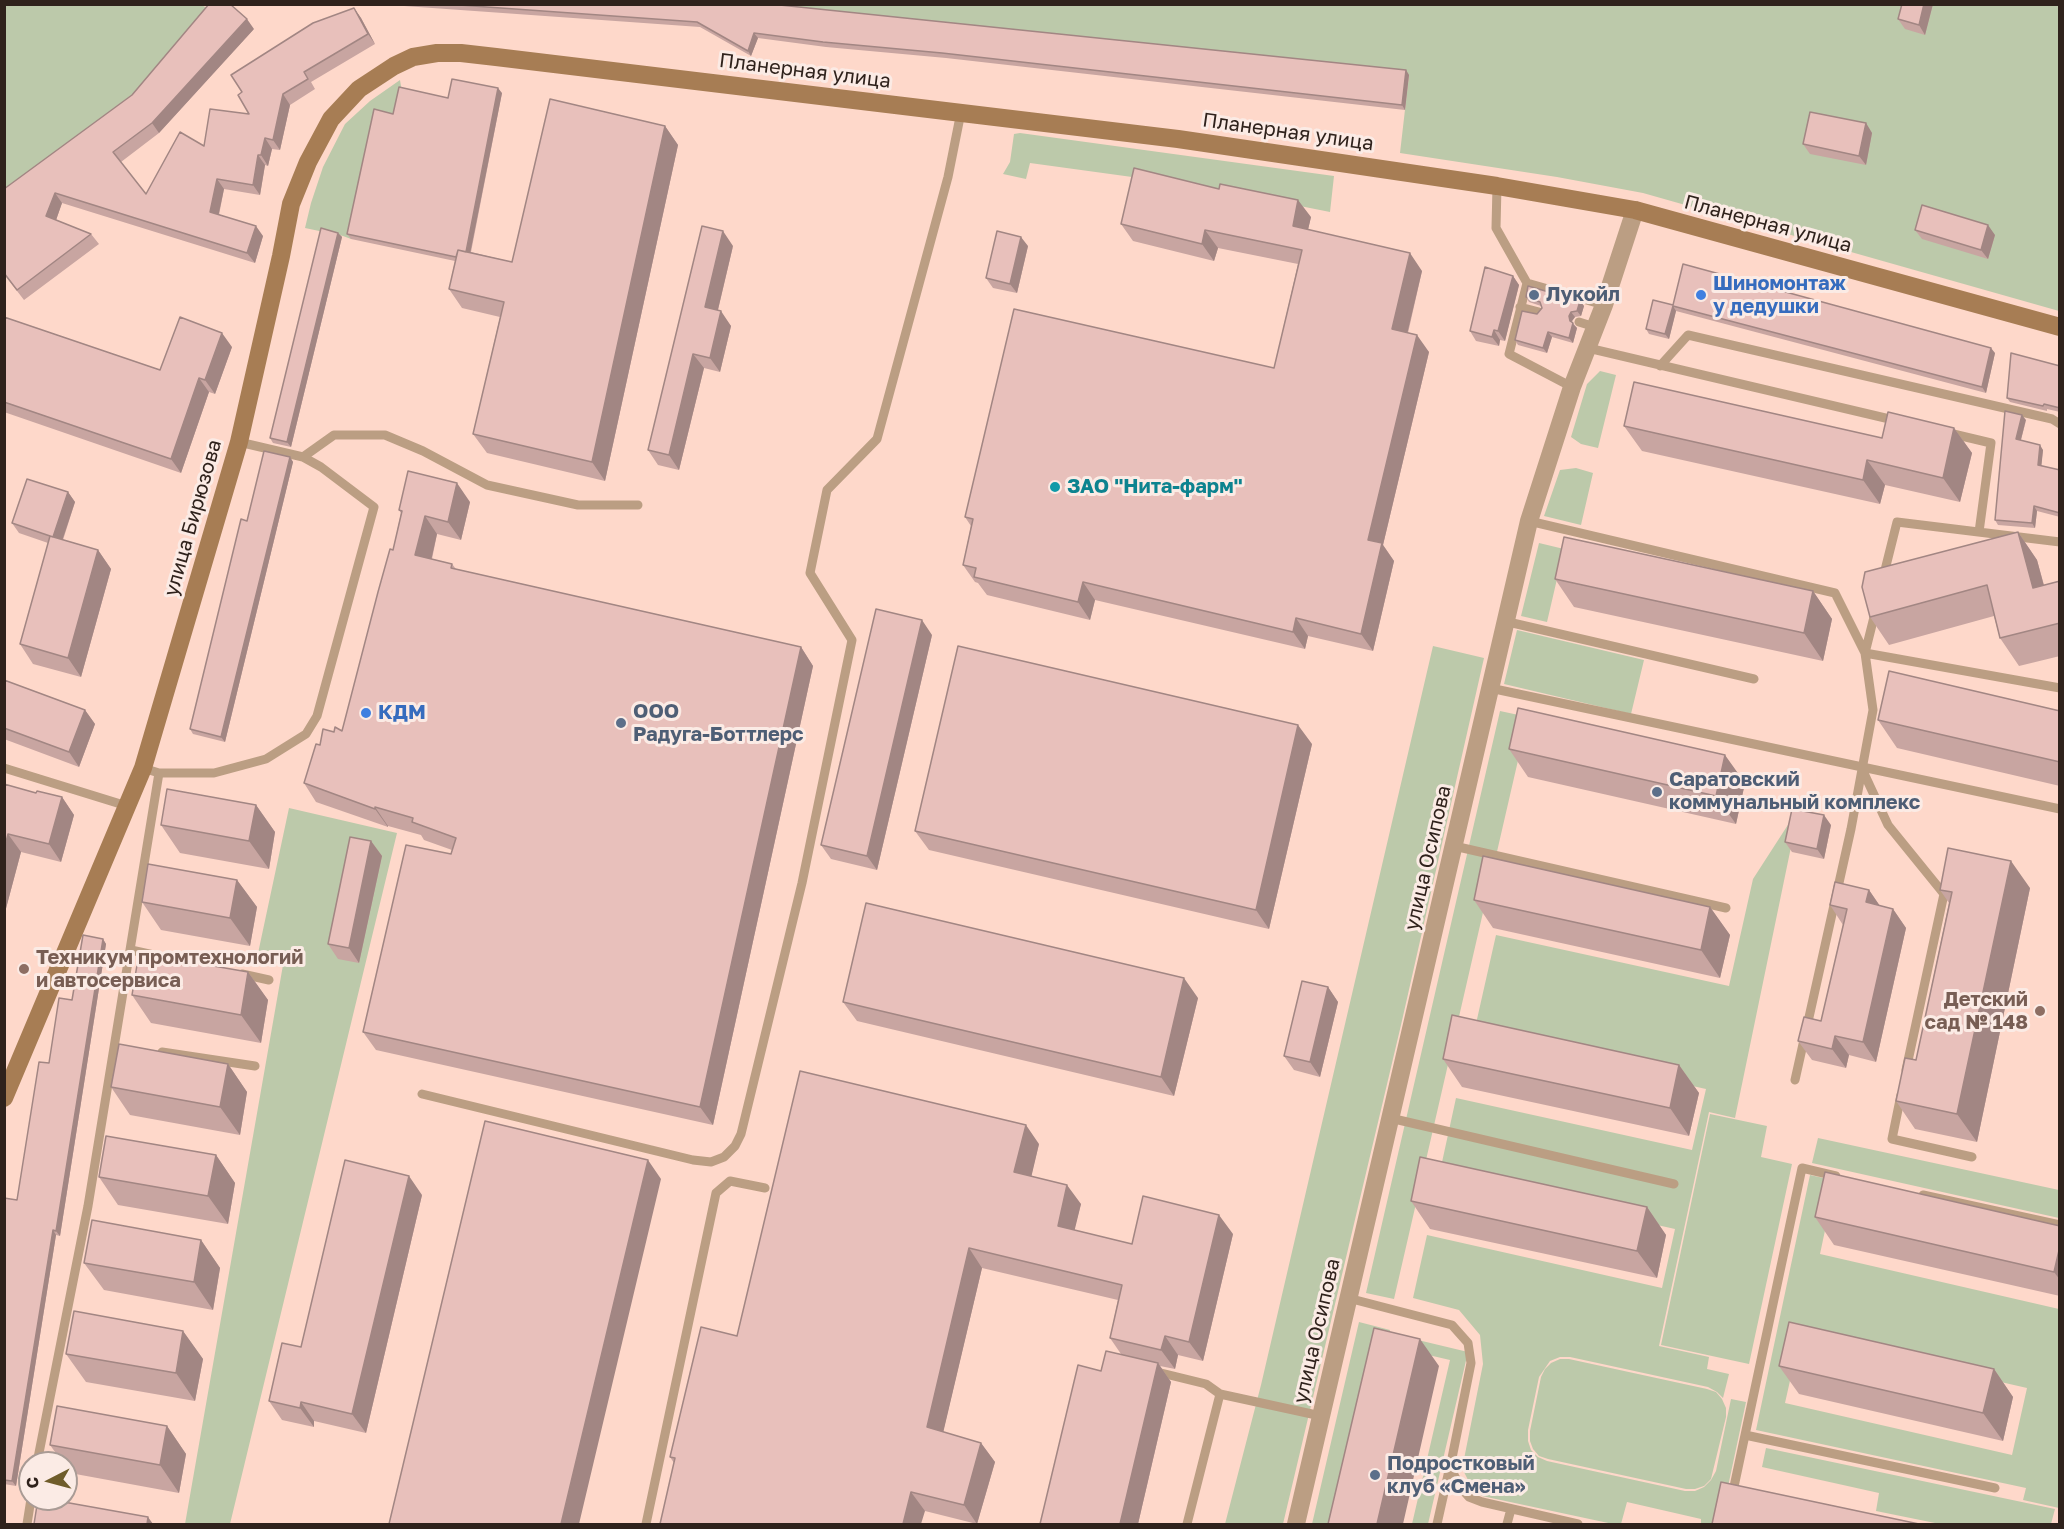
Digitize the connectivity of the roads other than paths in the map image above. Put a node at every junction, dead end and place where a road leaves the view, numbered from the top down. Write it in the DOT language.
graph roads {
  1 [pos="496,57"];
  2 [pos="961,112"];
  3 [pos="1497,186"];
  4 [pos="1635,210"];
  5 [pos="1527,283"];
  6 [pos="1604,305"];
  7 [pos="1520,307"];
  8 [pos="1539,312"];
  9 [pos="2060,327"];
  10 [pos="1588,348"];
  11 [pos="1660,366"];
  12 [pos="1572,387"];
  13 [pos="1911,424"];
  14 [pos="2060,424"];
  15 [pos="1934,430"];
  16 [pos="239,441"];
  17 [pos="303,457"];
  18 [pos="638,505"];
  19 [pos="1529,520"];
  20 [pos="1978,532"];
  21 [pos="2060,543"];
  22 [pos="1881,587"];
  23 [pos="1878,598"];
  24 [pos="1504,621"];
  25 [pos="1865,652"];
  26 [pos="1754,680"];
  27 [pos="1490,688"];
  28 [pos="2060,688"];
  29 [pos="4,768"];
  30 [pos="1862,769"];
  31 [pos="151,771"];
  32 [pos="127,806"];
  33 [pos="2060,809"];
  34 [pos="1454,846"];
  35 [pos="1726,908"];
  36 [pos="131,950"];
  37 [pos="177,960"];
  38 [pos="235,973"];
  39 [pos="269,980"];
  40 [pos="115,1046"];
  41 [pos="126,1047"];
  42 [pos="150,1051"];
  43 [pos="255,1066"];
  44 [pos="1795,1080"];
  45 [pos="422,1094"];
  46 [pos="4,1098"];
  47 [pos="1390,1118"];
  48 [pos="1972,1157"];
  49 [pos="1842,1177"];
  50 [pos="1674,1184"];
  51 [pos="765,1188"];
  52 [pos="1909,1192"];
  53 [pos="2060,1225"];
  54 [pos="1348,1298"];
  55 [pos="1142,1368"];
  56 [pos="1220,1394"];
  57 [pos="1321,1416"];
  58 [pos="1745,1435"];
  59 [pos="39,1451"];
  60 [pos="1452,1458"];
  61 [pos="1995,1488"];
  62 [pos="1730,1506"];
  63 [pos="1511,1509"];
  64 [pos="646,1524"];
  65 [pos="1187,1524"];
  66 [pos="1296,1524"];
  67 [pos="1437,1524"];
  68 [pos="1507,1524"];
  69 [pos="1578,1524"];
  1 -- 2 [label="main road, Планерная улица"];
  1 -- 16 [label="main road, улица Бирюзова"];
  2 -- 3 [label="main road, Планерная улица"];
  2 -- 45 [label="lane"];
  3 -- 4 [label="main road, Планерная улица"];
  3 -- 5 [label="lane"];
  4 -- 6 [label="street, улица Осипова"];
  4 -- 9 [label="main road, Планерная улица"];
  5 -- 6 [label="lane"];
  5 -- 7 [label="lane"];
  6 -- 10 [label="street, улица Осипова"];
  7 -- 8 [label="lane"];
  7 -- 12 [label="lane"];
  10 -- 11 [label="lane"];
  10 -- 12 [label="street, улица Осипова"];
  11 -- 13 [label="lane"];
  11 -- 14 [label="lane"];
  12 -- 19 [label="street, улица Осипова"];
  15 -- 20 [label="lane"];
  16 -- 17 [label="lane"];
  16 -- 31 [label="main road, улица Бирюзова"];
  17 -- 18 [label="lane"];
  17 -- 31 [label="lane"];
  19 -- 24 [label="street, улица Осипова"];
  19 -- 25 [label="lane"];
  20 -- 21 [label="lane"];
  20 -- 22 [label="lane"];
  23 -- 25 [label="lane"];
  24 -- 26 [label="lane"];
  24 -- 27 [label="street, улица Осипова"];
  25 -- 28 [label="lane"];
  25 -- 30 [label="lane"];
  27 -- 30 [label="lane"];
  27 -- 34 [label="street, улица Осипова"];
  29 -- 32 [label="lane"];
  30 -- 33 [label="lane"];
  30 -- 44 [label="lane"];
  30 -- 48 [label="lane"];
  31 -- 32 [label="main road, улица Бирюзова"];
  31 -- 36 [label="lane"];
  32 -- 46 [label="main road, улица Бирюзова"];
  34 -- 35 [label="lane"];
  34 -- 47 [label="street, улица Осипова"];
  36 -- 37 [label="lane"];
  36 -- 40 [label="lane"];
  38 -- 39 [label="lane"];
  40 -- 41 [label="lane"];
  40 -- 59 [label="lane"];
  42 -- 43 [label="lane"];
  47 -- 50 [label="lane"];
  47 -- 54 [label="street, улица Осипова"];
  49 -- 58 [label="lane"];
  51 -- 64 [label="lane"];
  52 -- 53 [label="lane"];
  54 -- 57 [label="street, улица Осипова"];
  54 -- 60 [label="lane"];
  55 -- 56 [label="lane"];
  56 -- 57 [label="lane"];
  56 -- 65 [label="lane"];
  57 -- 66 [label="street, улица Осипова"];
  58 -- 61 [label="lane"];
  58 -- 62 [label="lane"];
  60 -- 63 [label="lane"];
  60 -- 67 [label="lane"];
  63 -- 68 [label="lane"];
  63 -- 69 [label="lane"];
}
